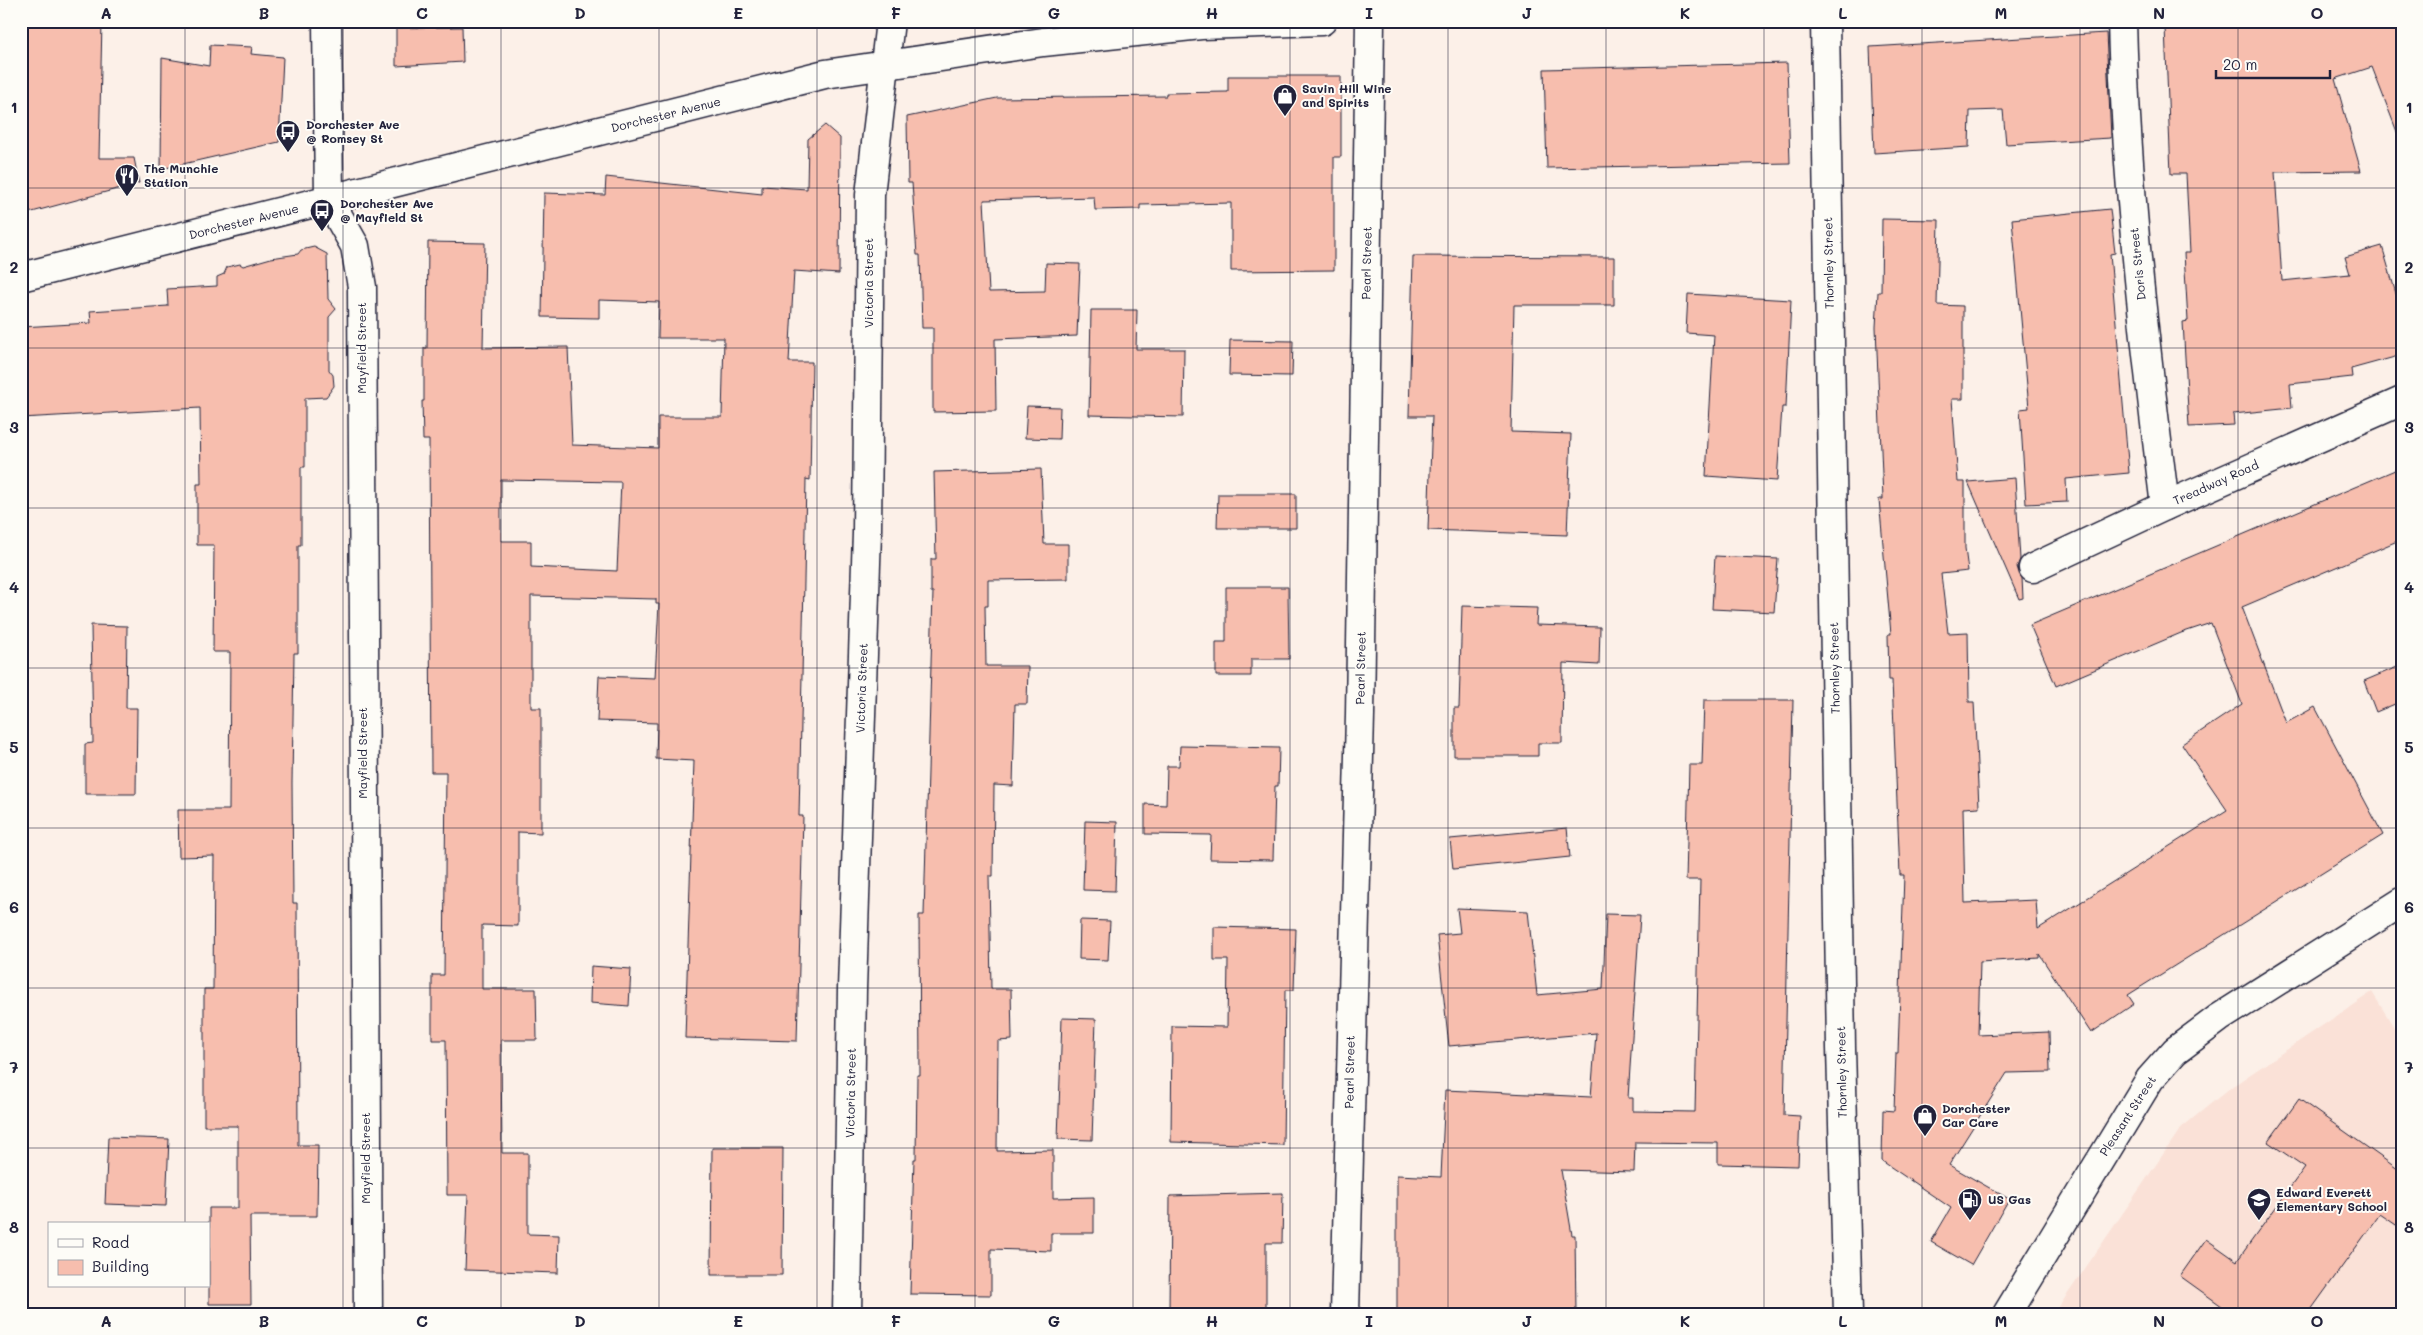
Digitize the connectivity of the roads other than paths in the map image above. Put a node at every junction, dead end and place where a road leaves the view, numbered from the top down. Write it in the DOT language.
graph roads {
  1 [pos="327,21"];
  2 [pos="890,21"];
  3 [pos="1322,21"];
  4 [pos="1370,21"];
  5 [pos="1825,21"];
  6 [pos="2122,21"];
  7 [pos="1201,23"];
  8 [pos="887,64"];
  9 [pos="329,200"];
  10 [pos="21,276"];
  11 [pos="2402,401"];
  12 [pos="2165,506"];
  13 [pos="2033,568"];
  14 [pos="2402,902"];
  15 [pos="368,1314"];
  16 [pos="847,1314"];
  17 [pos="1345,1314"];
  18 [pos="1848,1314"];
  19 [pos="2007,1314"];
  1 -- 9 [label="street"];
  2 -- 8 [label="street, Victoria Street"];
  3 -- 7 [label="street, Dorchester Avenue"];
  4 -- 17 [label="street, Pearl Street"];
  5 -- 18 [label="street, Thornley Street"];
  6 -- 12 [label="street, Doris Street"];
  7 -- 8 [label="street, Dorchester Avenue"];
  8 -- 9 [label="street, Dorchester Avenue"];
  8 -- 16 [label="street, Victoria Street"];
  9 -- 10 [label="street, Dorchester Avenue"];
  9 -- 15 [label="street, Mayfield Street"];
  11 -- 12 [label="street, Treadway Road"];
  12 -- 13 [label="street, Treadway Road"];
  14 -- 19 [label="street, Pleasant Street"];
}
